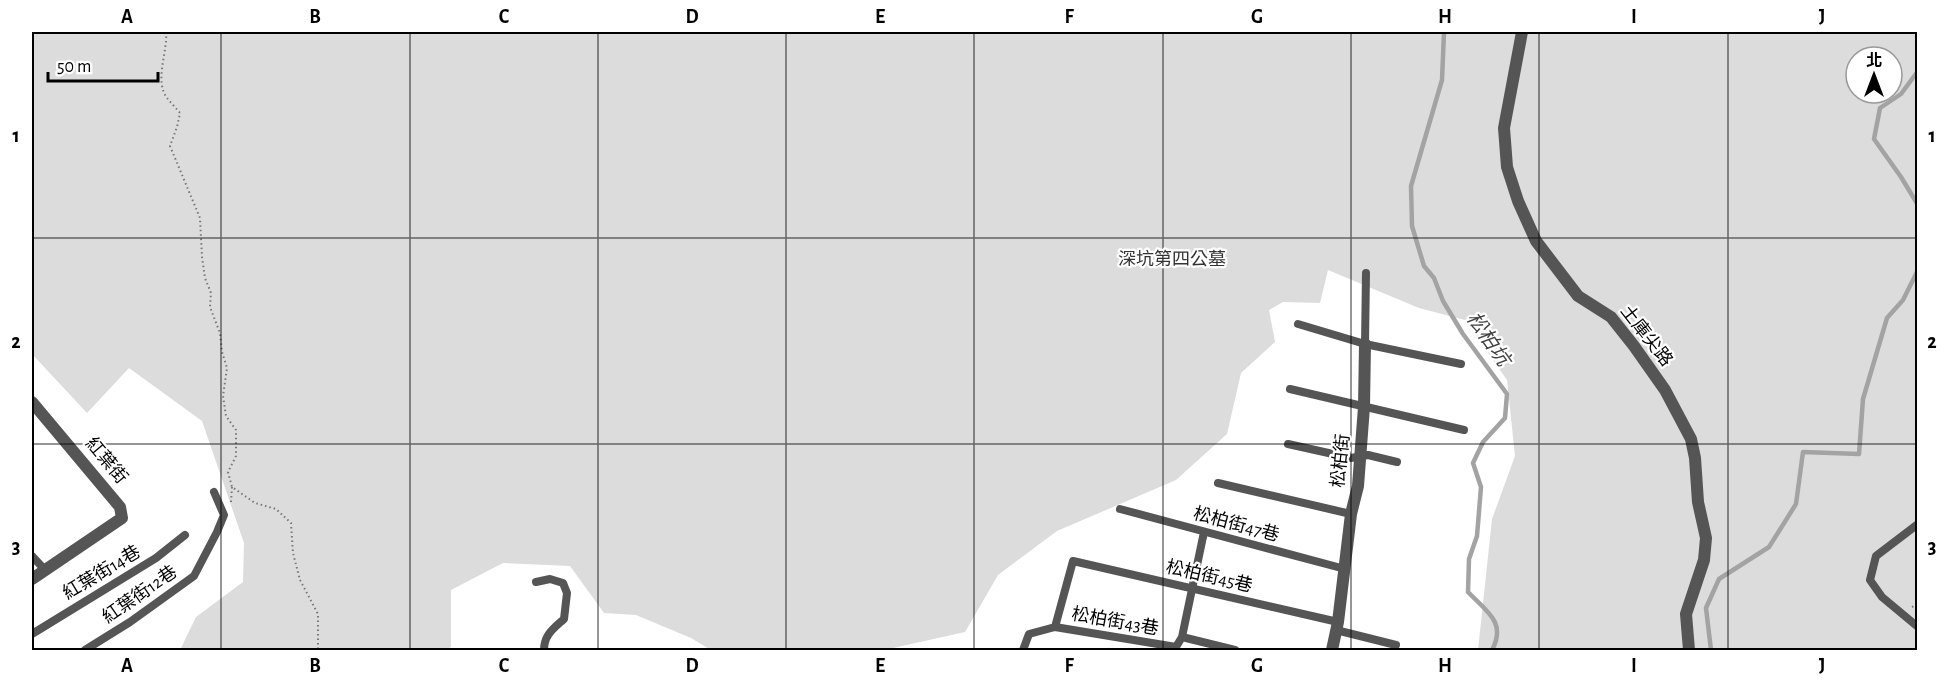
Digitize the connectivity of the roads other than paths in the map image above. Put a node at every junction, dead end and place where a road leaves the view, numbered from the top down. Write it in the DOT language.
graph roads {
  1 [pos="1522,32"];
  2 [pos="1366,273"];
  3 [pos="1298,324"];
  4 [pos="1365,344"];
  5 [pos="1461,364"];
  6 [pos="1290,389"];
  7 [pos="32,403"];
  8 [pos="1364,407"];
  9 [pos="1464,430"];
  10 [pos="1288,444"];
  11 [pos="1361,457"];
  12 [pos="1397,462"];
  13 [pos="1218,483"];
  14 [pos="214,492"];
  15 [pos="1120,508"];
  16 [pos="1351,514"];
  17 [pos="1917,524"];
  18 [pos="1204,532"];
  19 [pos="185,535"];
  20 [pos="32,556"];
  21 [pos="1345,569"];
  22 [pos="45,570"];
  23 [pos="32,579"];
  24 [pos="536,582"];
  25 [pos="1192,588"];
  26 [pos="1337,626"];
  27 [pos="1055,627"];
  28 [pos="1917,627"];
  29 [pos="32,634"];
  30 [pos="1182,637"];
  31 [pos="1396,645"];
  32 [pos="85,651"];
  33 [pos="544,651"];
  34 [pos="1023,651"];
  35 [pos="1235,651"];
  36 [pos="1332,651"];
  37 [pos="1689,651"];
  1 -- 37 [label="street, 土庫尖路"];
  2 -- 4 [label="lane, 松柏街"];
  3 -- 4 [label="lane"];
  4 -- 5 [label="lane"];
  4 -- 8 [label="street, 松柏街"];
  6 -- 8 [label="lane"];
  7 -- 22 [label="street, 紅葉街"];
  8 -- 9 [label="lane"];
  8 -- 11 [label="street, 松柏街"];
  10 -- 11 [label="lane"];
  11 -- 12 [label="lane"];
  11 -- 16 [label="street, 松柏街"];
  13 -- 16 [label="lane"];
  14 -- 32 [label="lane, 紅葉街12巷"];
  15 -- 18 [label="lane, 松柏街47巷"];
  16 -- 21 [label="street, 松柏街"];
  17 -- 28 [label="lane"];
  18 -- 21 [label="lane, 松柏街47巷"];
  18 -- 25 [label="lane"];
  19 -- 29 [label="lane, 紅葉街14巷"];
  20 -- 22 [label="lane"];
  21 -- 26 [label="street, 松柏街"];
  22 -- 23 [label="street, 紅葉街"];
  24 -- 33 [label="lane"];
  25 -- 26 [label="lane, 松柏街45巷"];
  25 -- 27 [label="lane, 松柏街45巷"];
  25 -- 30 [label="lane"];
  26 -- 31 [label="lane, 松柏街45巷"];
  26 -- 36 [label="street, 松柏街"];
  27 -- 30 [label="lane, 松柏街43巷"];
  27 -- 34 [label="lane"];
  30 -- 35 [label="lane, 松柏街43巷"];
}
